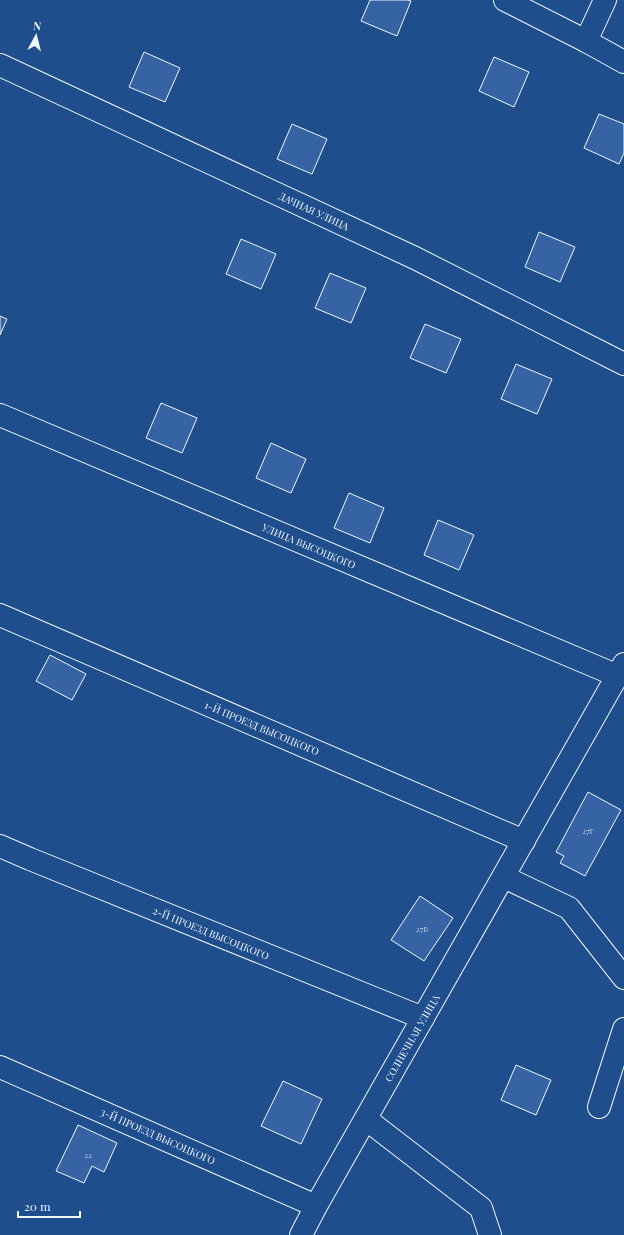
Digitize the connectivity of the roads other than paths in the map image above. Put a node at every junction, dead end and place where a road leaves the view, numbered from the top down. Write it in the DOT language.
graph roads {
  1 [pos="505,0"];
  2 [pos="605,0"];
  3 [pos="586,41"];
  4 [pos="624,62"];
  5 [pos="0,65"];
  6 [pos="624,364"];
  7 [pos="0,415"];
  8 [pos="0,615"];
  9 [pos="621,670"];
  10 [pos="524,841"];
  11 [pos="0,846"];
  12 [pos="504,877"];
  13 [pos="624,978"];
  14 [pos="423,1018"];
  15 [pos="624,1029"];
  16 [pos="0,1067"];
  17 [pos="599,1107"];
  18 [pos="366,1119"];
  19 [pos="316,1206"];
  20 [pos="301,1235"];
  21 [pos="490,1235"];
  1 -- 3 [label="street"];
  2 -- 3 [label="street"];
  3 -- 4 [label="street"];
  5 -- 6 [label="street, ДАЧНАЯ УЛИЦА"];
  7 -- 9 [label="street, УЛИЦА ВЫСОЦКОГО"];
  8 -- 10 [label="street, 1-Й ПРОЕЗД ВЫСОЦКОГО"];
  9 -- 10 [label="street, СОЛНЕЧНАЯ УЛИЦА"];
  10 -- 12 [label="street, СОЛНЕЧНАЯ УЛИЦА"];
  11 -- 14 [label="street, 2-Й ПРОЕЗД ВЫСОЦКОГО"];
  12 -- 13 [label="street"];
  12 -- 14 [label="street, СОЛНЕЧНАЯ УЛИЦА"];
  14 -- 18 [label="street, СОЛНЕЧНАЯ УЛИЦА"];
  15 -- 17 [label="street"];
  16 -- 19 [label="street, 3-Й ПРОЕЗД ВЫСОЦКОГО"];
  18 -- 19 [label="street, СОЛНЕЧНАЯ УЛИЦА"];
  18 -- 21 [label="street"];
  19 -- 20 [label="street, СОЛНЕЧНАЯ УЛИЦА"];
}
